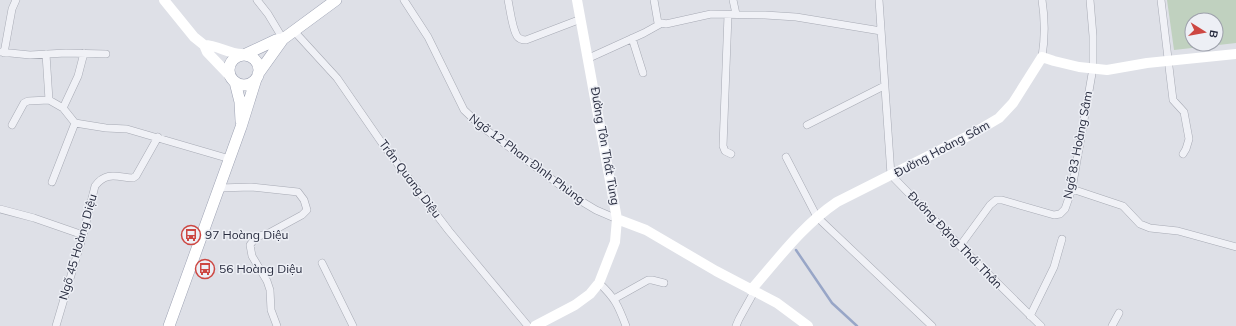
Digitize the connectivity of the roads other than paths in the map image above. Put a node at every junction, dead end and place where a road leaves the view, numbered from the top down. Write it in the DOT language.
graph roads {
  1 [pos="16,0"];
  2 [pos="164,0"];
  3 [pos="257,0"];
  4 [pos="336,0"];
  5 [pos="404,0"];
  6 [pos="508,0"];
  7 [pos="577,0"];
  8 [pos="654,0"];
  9 [pos="733,0"];
  10 [pos="879,0"];
  11 [pos="1042,0"];
  12 [pos="1090,0"];
  13 [pos="1161,0"];
  14 [pos="736,14"];
  15 [pos="728,15"];
  16 [pos="581,19"];
  17 [pos="662,23"];
  18 [pos="294,31"];
  19 [pos="882,31"];
  20 [pos="632,38"];
  21 [pos="284,39"];
  22 [pos="204,45"];
  23 [pos="2,52"];
  24 [pos="84,53"];
  25 [pos="46,54"];
  26 [pos="106,54"];
  27 [pos="244,54"];
  28 [pos="1236,54"];
  29 [pos="1042,57"];
  30 [pos="589,58"];
  31 [pos="1169,61"];
  32 [pos="1093,68"];
  33 [pos="643,73"];
  34 [pos="257,77"];
  35 [pos="232,79"];
  36 [pos="884,86"];
  37 [pos="49,100"];
  38 [pos="63,108"];
  39 [pos="75,123"];
  40 [pos="12,125"];
  41 [pos="807,125"];
  42 [pos="241,127"];
  43 [pos="158,137"];
  44 [pos="731,154"];
  45 [pos="1183,154"];
  46 [pos="786,157"];
  47 [pos="230,159"];
  48 [pos="891,175"];
  49 [pos="52,182"];
  50 [pos="219,188"];
  51 [pos="1072,189"];
  52 [pos="0,209"];
  53 [pos="818,217"];
  54 [pos="617,219"];
  55 [pos="83,235"];
  56 [pos="1062,239"];
  57 [pos="960,246"];
  58 [pos="1236,247"];
  59 [pos="322,263"];
  60 [pos="598,283"];
  61 [pos="664,283"];
  62 [pos="753,291"];
  63 [pos="614,299"];
  64 [pos="1119,313"];
  65 [pos="1030,316"];
  66 [pos="56,326"];
  67 [pos="169,326"];
  68 [pos="277,326"];
  69 [pos="353,326"];
  70 [pos="528,326"];
  71 [pos="535,326"];
  72 [pos="626,326"];
  73 [pos="736,326"];
  74 [pos="808,326"];
  75 [pos="932,326"];
  76 [pos="1041,326"];
  77 [pos="1112,326"];
  1 -- 23 [label="street"];
  2 -- 22 [label="street"];
  3 -- 21 [label="street"];
  4 -- 18 [label="main road"];
  5 -- 54 [label="street, Ngõ 12 Phan Đình Phùng"];
  6 -- 16 [label="street"];
  7 -- 16 [label="street, Đường Tôn Thất Tùng"];
  8 -- 17 [label="street"];
  9 -- 14 [label="street"];
  10 -- 19 [label="street"];
  11 -- 29 [label="street"];
  12 -- 32 [label="street, Ngõ 83 Hoàng Sâm"];
  13 -- 31 [label="street"];
  14 -- 15 [label="street"];
  14 -- 19 [label="street"];
  15 -- 17 [label="street"];
  15 -- 44 [label="street"];
  16 -- 30 [label="street, Đường Tôn Thất Tùng"];
  17 -- 20 [label="street"];
  18 -- 21 [label="main road"];
  18 -- 70 [label="street, Trần Quang Diệu"];
  19 -- 36 [label="street"];
  20 -- 30 [label="street"];
  20 -- 33 [label="street"];
  21 -- 27 [label="main road"];
  21 -- 34 [label="main road"];
  22 -- 27 [label="street"];
  22 -- 35 [label="street"];
  23 -- 25 [label="street"];
  24 -- 25 [label="street"];
  24 -- 26 [label="street"];
  24 -- 38 [label="street"];
  25 -- 37 [label="street"];
  27 -- 34 [label="main road"];
  27 -- 35 [label="main road"];
  28 -- 31 [label="street"];
  29 -- 32 [label="street"];
  29 -- 48 [label="street, Đường Hoàng Sâm"];
  30 -- 54 [label="street, Đường Tôn Thất Tùng"];
  31 -- 32 [label="street"];
  31 -- 45 [label="street"];
  32 -- 51 [label="street, Ngõ 83 Hoàng Sâm"];
  34 -- 35 [label="main road"];
  34 -- 42 [label="main road"];
  35 -- 42 [label="main road"];
  36 -- 41 [label="street"];
  36 -- 48 [label="street"];
  37 -- 38 [label="street"];
  37 -- 40 [label="street"];
  38 -- 39 [label="street"];
  39 -- 43 [label="street"];
  39 -- 49 [label="street"];
  42 -- 47 [label="main road"];
  43 -- 47 [label="street"];
  43 -- 55 [label="street, Ngõ 45 Hoàng Diệu"];
  46 -- 53 [label="street"];
  47 -- 50 [label="main road"];
  48 -- 53 [label="street, Đường Hoàng Sâm"];
  48 -- 57 [label="street, Đường Đặng Thái Thân"];
  50 -- 67 [label="main road"];
  50 -- 68 [label="street"];
  51 -- 57 [label="street, Ngõ 83 Hoàng Sâm"];
  51 -- 58 [label="street"];
  52 -- 55 [label="street"];
  53 -- 62 [label="street, Đường Hoàng Sâm"];
  53 -- 75 [label="street"];
  54 -- 60 [label="street"];
  54 -- 62 [label="street, Đường Tôn Thất Tùng"];
  55 -- 66 [label="street, Ngõ 45 Hoàng Diệu"];
  56 -- 65 [label="street"];
  57 -- 65 [label="street, Đường Đặng Thái Thân"];
  59 -- 69 [label="street"];
  60 -- 63 [label="street"];
  60 -- 71 [label="street"];
  61 -- 63 [label="street"];
  62 -- 73 [label="street"];
  62 -- 74 [label="street, Đường Tôn Thất Tùng"];
  63 -- 72 [label="street"];
  64 -- 77 [label="street"];
  65 -- 76 [label="street, Đường Đặng Thái Thân"];
}
